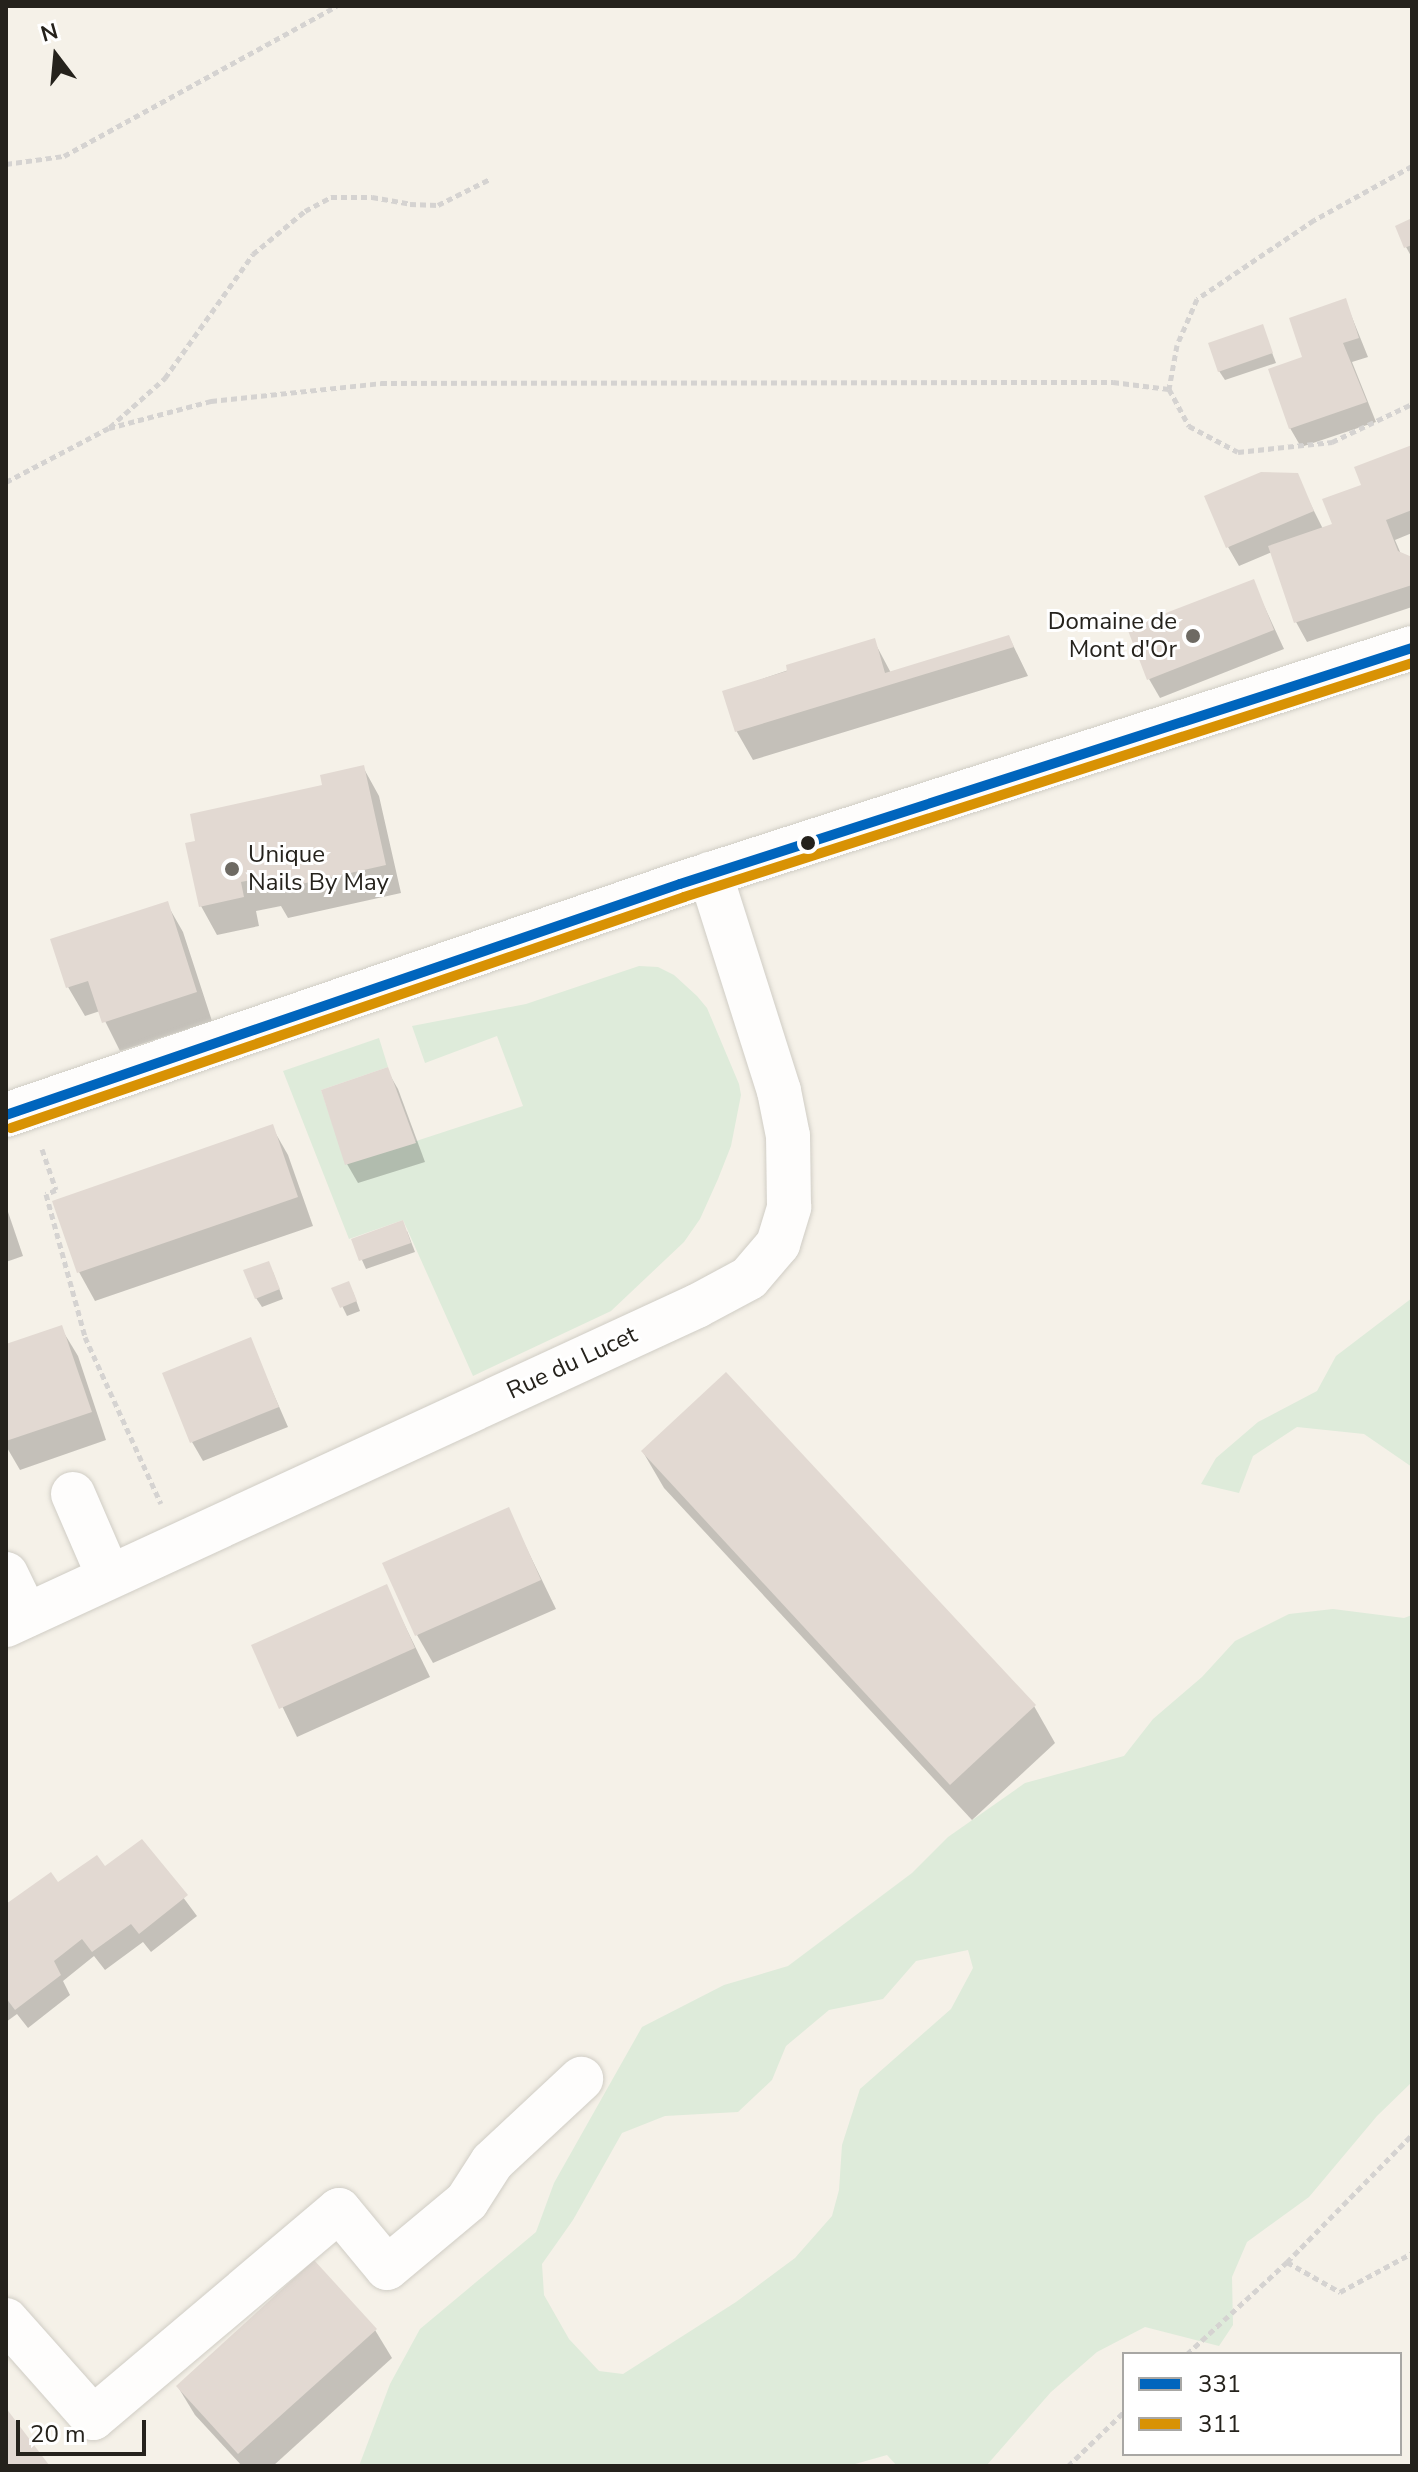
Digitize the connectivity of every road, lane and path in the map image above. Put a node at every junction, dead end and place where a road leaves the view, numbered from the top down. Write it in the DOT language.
graph roads {
  1 [pos="337,6"];
  2 [pos="6,164"];
  3 [pos="1412,166"];
  4 [pos="490,179"];
  5 [pos="1169,389"];
  6 [pos="1412,404"];
  7 [pos="109,428"];
  8 [pos="6,482"];
  9 [pos="1412,648"];
  10 [pos="710,874"];
  11 [pos="22,1127"];
  12 [pos="73,1494"];
  13 [pos="180,1545"];
  14 [pos="6,1574"];
  15 [pos="109,1577"];
  16 [pos="16,1620"];
  17 [pos="581,2079"];
  18 [pos="1412,2135"];
  19 [pos="1412,2253"];
  20 [pos="1287,2262"];
  21 [pos="6,2320"];
  22 [pos="1189,2352"];
  23 [pos="1122,2414"];
  24 [pos="1068,2466"];
  1 -- 2 [label="path"];
  3 -- 5 [label="path"];
  4 -- 7 [label="path"];
  5 -- 6 [label="path"];
  5 -- 7 [label="path"];
  7 -- 8 [label="path"];
  9 -- 10 [label="main road"];
  10 -- 11 [label="main road"];
  10 -- 13 [label="main road, Rue du Lucet"];
  11 -- 13 [label="path"];
  12 -- 15 [label="main road"];
  13 -- 15 [label="main road, Rue du Lucet"];
  14 -- 16 [label="main road"];
  15 -- 16 [label="main road, Rue du Lucet"];
  17 -- 21 [label="main road"];
  18 -- 20 [label="path"];
  19 -- 20 [label="path"];
  20 -- 22 [label="path"];
  23 -- 24 [label="path"];
}
